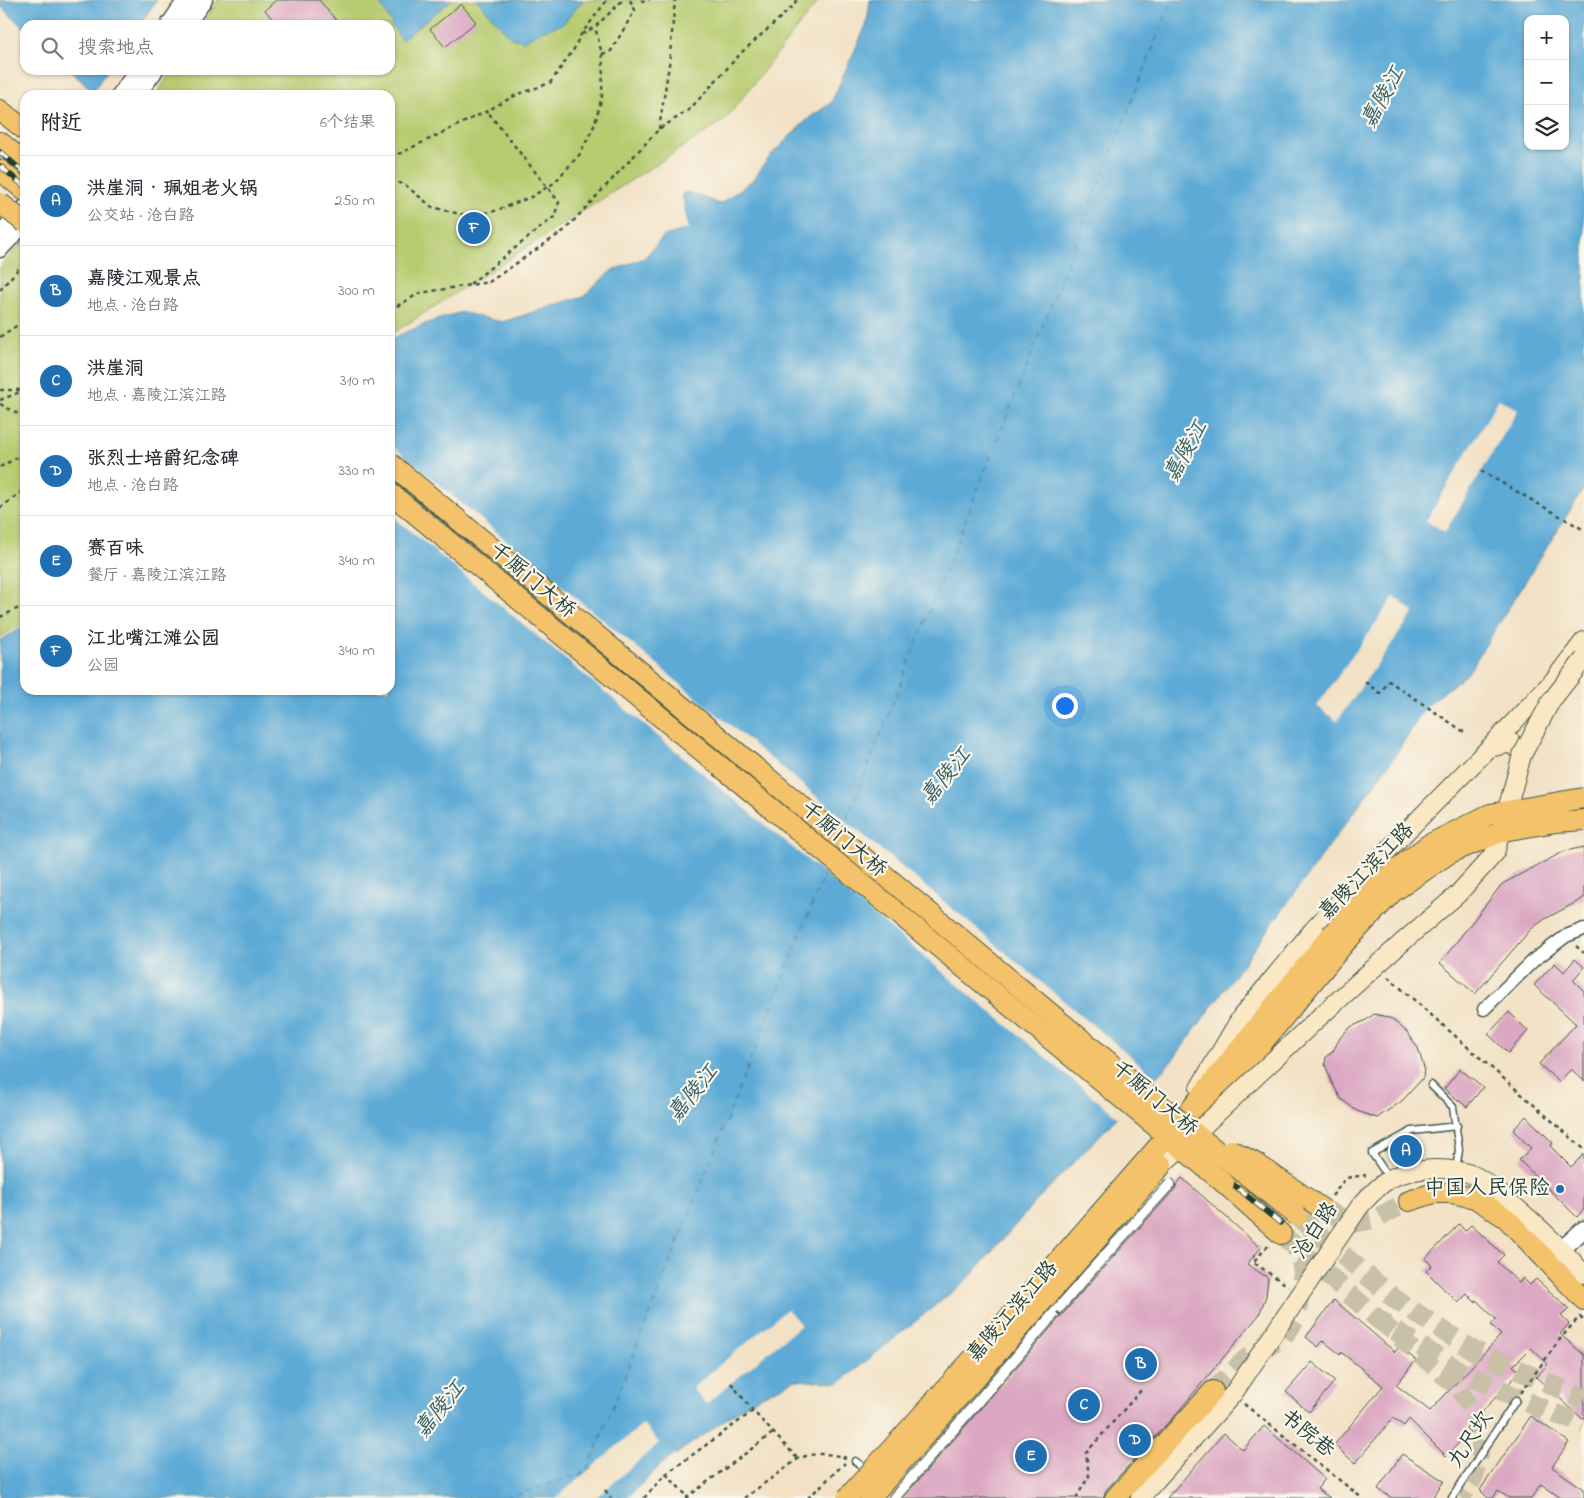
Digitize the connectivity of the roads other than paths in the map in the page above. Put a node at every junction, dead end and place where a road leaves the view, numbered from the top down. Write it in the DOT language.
graph roads {
  1 [pos="186,0"];
  2 [pos="204,0"];
  3 [pos="172,20"];
  4 [pos="190,20"];
  5 [pos="134,75"];
  6 [pos="151,75"];
  7 [pos="124,90"];
  8 [pos="141,90"];
  9 [pos="0,110"];
  10 [pos="20,126"];
  11 [pos="0,142"];
  12 [pos="20,159"];
  13 [pos="0,170"];
  14 [pos="20,187"];
  15 [pos="0,203"];
  16 [pos="20,213"];
  17 [pos="20,219"];
  18 [pos="20,228"];
  19 [pos="0,234"];
  20 [pos="0,249"];
  21 [pos="395,467"];
  22 [pos="395,497"];
  23 [pos="1584,641"];
  24 [pos="1584,659"];
  25 [pos="1489,748"];
  26 [pos="1522,755"];
  27 [pos="1584,798"];
  28 [pos="1584,820"];
  29 [pos="1584,929"];
  30 [pos="1484,1010"];
  31 [pos="1430,1085"];
  32 [pos="1177,1121"];
  33 [pos="1457,1126"];
  34 [pos="1162,1165"];
  35 [pos="1456,1170"];
  36 [pos="1390,1179"];
  37 [pos="1170,1184"];
  38 [pos="1408,1201"];
  39 [pos="1325,1206"];
  40 [pos="1297,1216"];
  41 [pos="1584,1230"];
  42 [pos="1275,1239"];
  43 [pos="1562,1250"];
  44 [pos="1584,1274"];
  45 [pos="1582,1308"];
  46 [pos="1223,1393"];
  47 [pos="1516,1400"];
  48 [pos="855,1461"];
  49 [pos="873,1476"];
  50 [pos="873,1490"];
  51 [pos="847,1498"];
  52 [pos="883,1498"];
  53 [pos="894,1498"];
  54 [pos="1115,1498"];
  55 [pos="1140,1498"];
  56 [pos="1452,1498"];
  1 -- 3 [label="street"];
  2 -- 4 [label="street"];
  5 -- 7 [label="street"];
  6 -- 8 [label="street"];
  9 -- 10 [label="main road"];
  11 -- 12 [label="main road"];
  13 -- 14 [label="main road"];
  15 -- 17 [label="main road, bridge"];
  16 -- 19 [label="street"];
  18 -- 20 [label="street"];
  21 -- 32 [label="main road, 千厮门大桥, bridge"];
  22 -- 42 [label="main road, 千厮门大桥, bridge"];
  23 -- 25 [label="main road, 嘉陵江滨江路"];
  24 -- 26 [label="main road, 嘉陵江滨江路, bridge"];
  25 -- 26 [label="main road"];
  25 -- 32 [label="main road, 嘉陵江滨江路"];
  26 -- 34 [label="main road, 嘉陵江滨江路, bridge"];
  27 -- 32 [label="main road, 嘉陵江滨江路, bridge"];
  28 -- 34 [label="main road, 嘉陵江滨江路, bridge"];
  29 -- 30 [label="street"];
  31 -- 33 [label="lane"];
  32 -- 39 [label="main road, bridge"];
  32 -- 40 [label="main road, 千厮门大桥, bridge"];
  32 -- 51 [label="main road, 嘉陵江滨江路, bridge"];
  33 -- 35 [label="lane"];
  33 -- 36 [label="lane"];
  34 -- 50 [label="main road, 嘉陵江滨江路, bridge"];
  35 -- 36 [label="main road, 沧白路"];
  35 -- 43 [label="main road, 沧白路"];
  36 -- 46 [label="main road, 沧白路"];
  37 -- 53 [label="street"];
  38 -- 45 [label="main road"];
  41 -- 43 [label="street"];
  43 -- 44 [label="main road, 沧白路"];
  46 -- 54 [label="main road"];
  46 -- 55 [label="main road, 沧白路"];
  47 -- 56 [label="lane, 九尺坎"];
  48 -- 49 [label="lane"];
  50 -- 52 [label="lane"];
}
